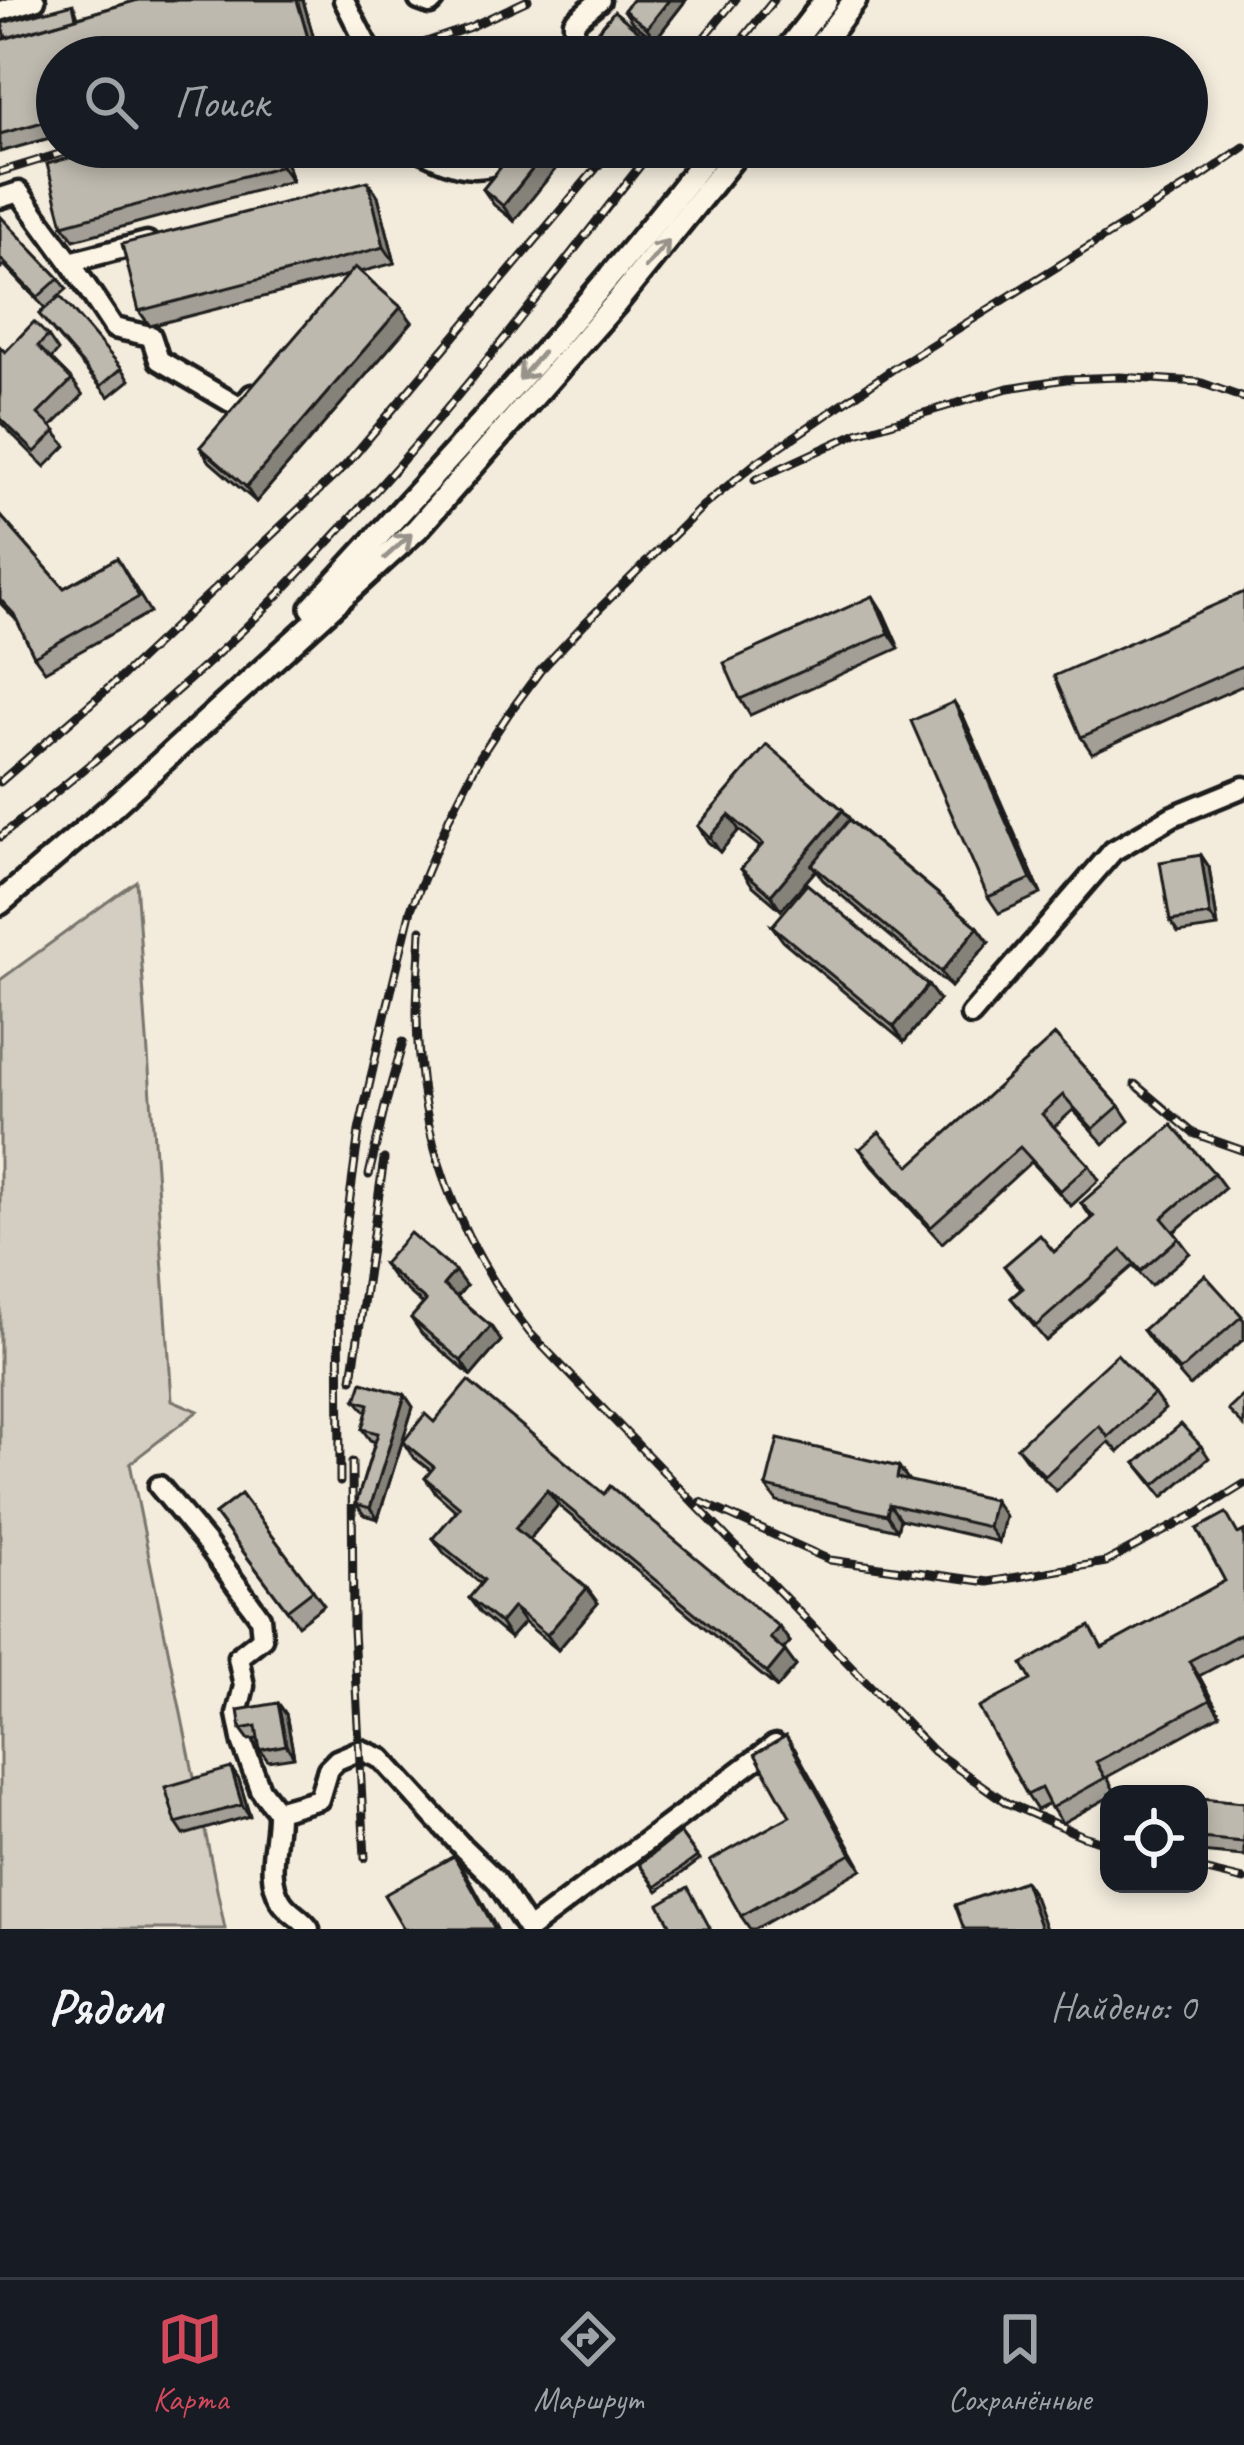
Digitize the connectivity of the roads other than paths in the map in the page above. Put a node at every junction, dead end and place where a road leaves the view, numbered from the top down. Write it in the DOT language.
graph roads {
  1 [pos="34,0"];
  2 [pos="344,0"];
  3 [pos="418,0"];
  4 [pos="434,0"];
  5 [pos="600,0"];
  6 [pos="826,0"];
  7 [pos="855,0"];
  8 [pos="0,11"];
  9 [pos="362,36"];
  10 [pos="574,36"];
  11 [pos="798,36"];
  12 [pos="827,36"];
  13 [pos="696,168"];
  14 [pos="725,168"];
  15 [pos="0,199"];
  16 [pos="163,238"];
  17 [pos="70,262"];
  18 [pos="270,376"];
  19 [pos="219,710"];
  20 [pos="1244,787"];
  21 [pos="0,903"];
  22 [pos="971,1015"];
  23 [pos="159,1486"];
  24 [pos="783,1739"];
  25 [pos="277,1811"];
  26 [pos="309,1929"];
  27 [pos="528,1929"];
  1 -- 8 [label="street"];
  2 -- 9 [label="street"];
  3 -- 4 [label="street"];
  5 -- 10 [label="street"];
  6 -- 11 [label="main road"];
  7 -- 12 [label="main road"];
  13 -- 19 [label="main road, one-way"];
  19 -- 14 [label="main road, one-way"];
  15 -- 17 [label="street"];
  16 -- 17 [label="street"];
  17 -- 18 [label="street"];
  19 -- 21 [label="main road"];
  20 -- 22 [label="street"];
  23 -- 25 [label="street"];
  24 -- 27 [label="street"];
  25 -- 26 [label="street"];
  25 -- 27 [label="street"];
}
